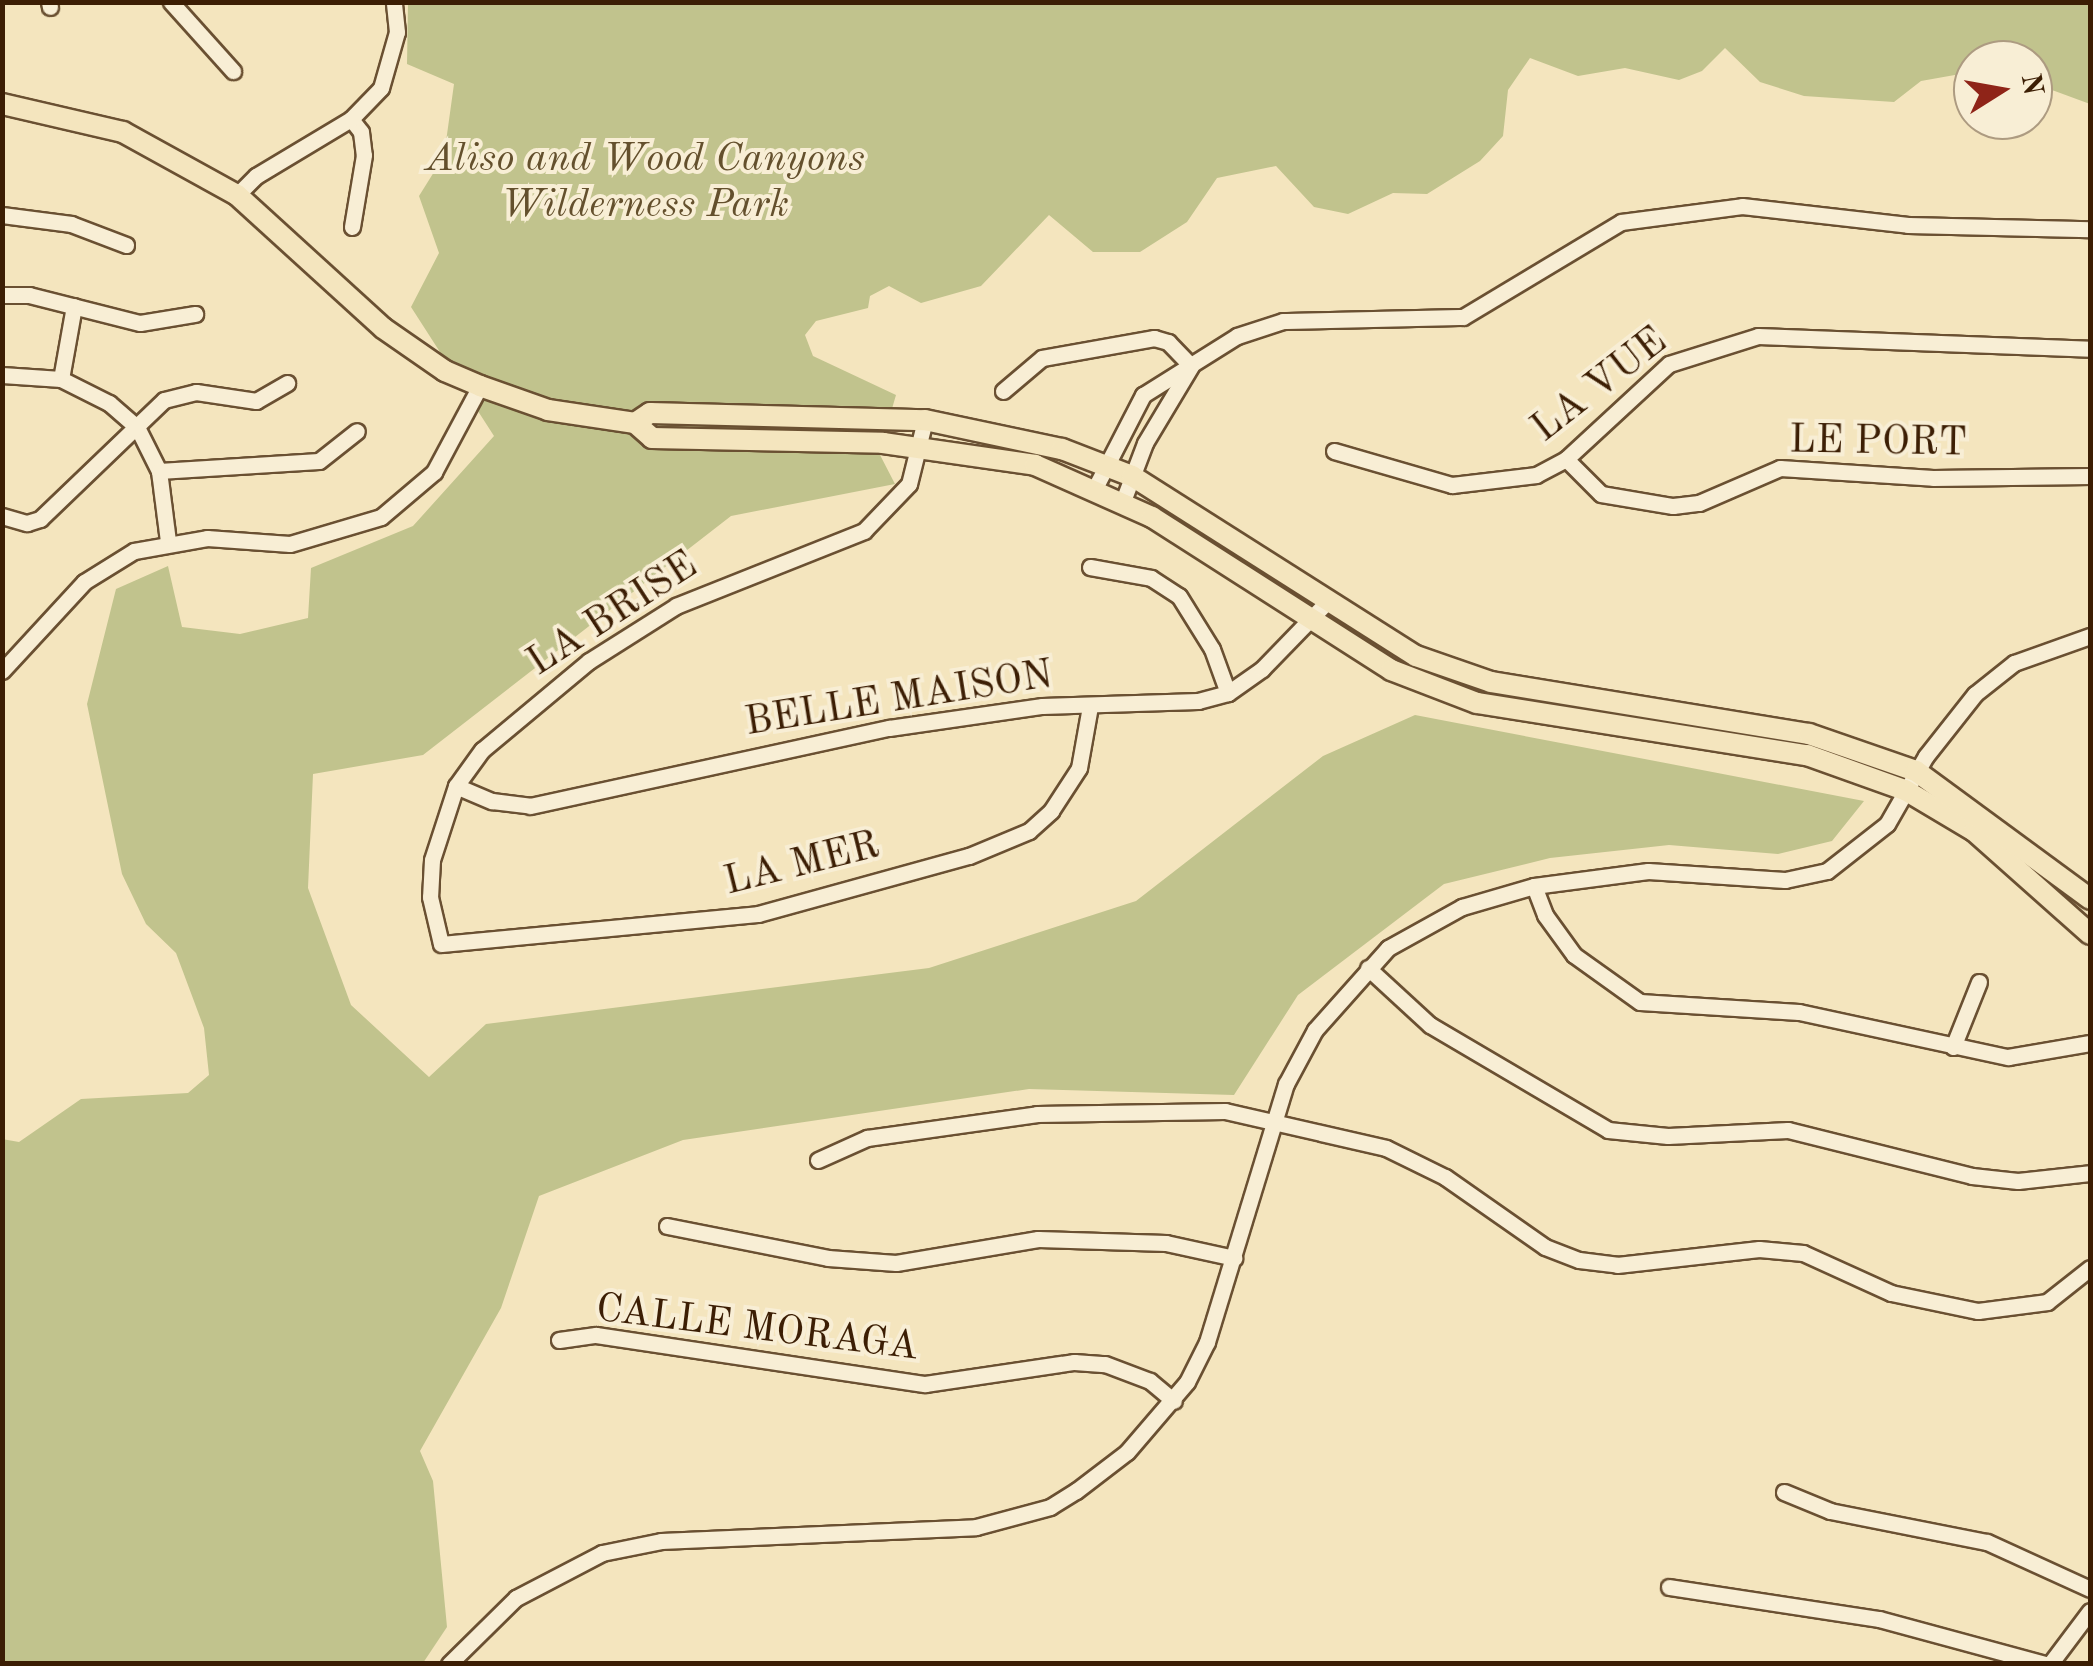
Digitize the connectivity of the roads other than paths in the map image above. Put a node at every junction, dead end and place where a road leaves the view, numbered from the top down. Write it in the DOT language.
graph roads {
  1 [pos="171,2"];
  2 [pos="394,2"];
  3 [pos="232,71"];
  4 [pos="2,104"];
  5 [pos="351,119"];
  6 [pos="237,195"];
  7 [pos="2,216"];
  8 [pos="352,227"];
  9 [pos="2090,229"];
  10 [pos="126,245"];
  11 [pos="2,296"];
  12 [pos="74,306"];
  13 [pos="195,314"];
  14 [pos="2090,349"];
  15 [pos="1190,366"];
  16 [pos="2,375"];
  17 [pos="60,379"];
  18 [pos="288,383"];
  19 [pos="480,386"];
  20 [pos="1003,391"];
  21 [pos="925,420"];
  22 [pos="635,424"];
  23 [pos="137,428"];
  24 [pos="357,432"];
  25 [pos="921,446"];
  26 [pos="1334,451"];
  27 [pos="1566,460"];
  28 [pos="1107,467"];
  29 [pos="160,471"];
  30 [pos="1132,476"];
  31 [pos="2090,476"];
  32 [pos="1095,488"];
  33 [pos="1123,501"];
  34 [pos="2,516"];
  35 [pos="168,541"];
  36 [pos="1090,567"];
  37 [pos="1325,604"];
  38 [pos="1311,622"];
  39 [pos="2090,636"];
  40 [pos="2,670"];
  41 [pos="1228,693"];
  42 [pos="1090,706"];
  43 [pos="1910,780"];
  44 [pos="456,786"];
  45 [pos="1534,886"];
  46 [pos="2090,899"];
  47 [pos="2090,934"];
  48 [pos="441,944"];
  49 [pos="1368,968"];
  50 [pos="1979,982"];
  51 [pos="2090,1042"];
  52 [pos="1952,1047"];
  53 [pos="1274,1120"];
  54 [pos="818,1160"];
  55 [pos="2090,1173"];
  56 [pos="667,1226"];
  57 [pos="1234,1258"];
  58 [pos="2090,1268"];
  59 [pos="560,1340"];
  60 [pos="1174,1401"];
  61 [pos="1784,1492"];
  62 [pos="1669,1587"];
  63 [pos="2090,1589"];
  64 [pos="2090,1611"];
  65 [pos="449,1664"];
  66 [pos="2048,1664"];
  1 -- 3 [label="street"];
  2 -- 5 [label="street"];
  4 -- 6 [label="main road"];
  5 -- 6 [label="street"];
  5 -- 8 [label="street"];
  6 -- 19 [label="main road"];
  7 -- 10 [label="street"];
  9 -- 15 [label="street"];
  11 -- 12 [label="street"];
  12 -- 13 [label="street"];
  12 -- 17 [label="street"];
  14 -- 27 [label="street, LA VUE"];
  15 -- 20 [label="street"];
  15 -- 28 [label="street"];
  15 -- 30 [label="street"];
  16 -- 17 [label="street"];
  17 -- 23 [label="street"];
  18 -- 23 [label="street"];
  19 -- 22 [label="main road"];
  19 -- 35 [label="street"];
  21 -- 22 [label="main road"];
  21 -- 25 [label="street, LA BRISE"];
  21 -- 28 [label="main road"];
  22 -- 25 [label="main road"];
  23 -- 29 [label="street"];
  23 -- 34 [label="street"];
  24 -- 29 [label="street"];
  25 -- 32 [label="main road"];
  25 -- 44 [label="street, LA BRISE"];
  26 -- 27 [label="street, LA VUE"];
  27 -- 31 [label="street, LE PORT"];
  28 -- 30 [label="main road"];
  28 -- 32 [label="street"];
  29 -- 35 [label="street"];
  30 -- 33 [label="street"];
  30 -- 37 [label="main road"];
  32 -- 33 [label="main road"];
  33 -- 38 [label="main road"];
  35 -- 40 [label="street"];
  36 -- 41 [label="street"];
  37 -- 38 [label="street, BELLE MAISON"];
  37 -- 43 [label="main road"];
  38 -- 41 [label="street, BELLE MAISON"];
  38 -- 43 [label="main road"];
  39 -- 43 [label="street"];
  41 -- 42 [label="street, BELLE MAISON"];
  42 -- 44 [label="street, BELLE MAISON"];
  42 -- 48 [label="street, LA MER"];
  43 -- 45 [label="street"];
  43 -- 46 [label="main road"];
  43 -- 47 [label="main road"];
  44 -- 48 [label="street, LA BRISE"];
  45 -- 49 [label="street"];
  45 -- 52 [label="street"];
  49 -- 53 [label="street"];
  49 -- 55 [label="street"];
  50 -- 52 [label="street"];
  51 -- 52 [label="street"];
  53 -- 54 [label="street"];
  53 -- 57 [label="street"];
  53 -- 58 [label="street"];
  56 -- 57 [label="street"];
  57 -- 60 [label="street"];
  59 -- 60 [label="street, CALLE MORAGA"];
  60 -- 65 [label="street"];
  61 -- 63 [label="street"];
  62 -- 66 [label="street"];
  64 -- 66 [label="street"];
}
